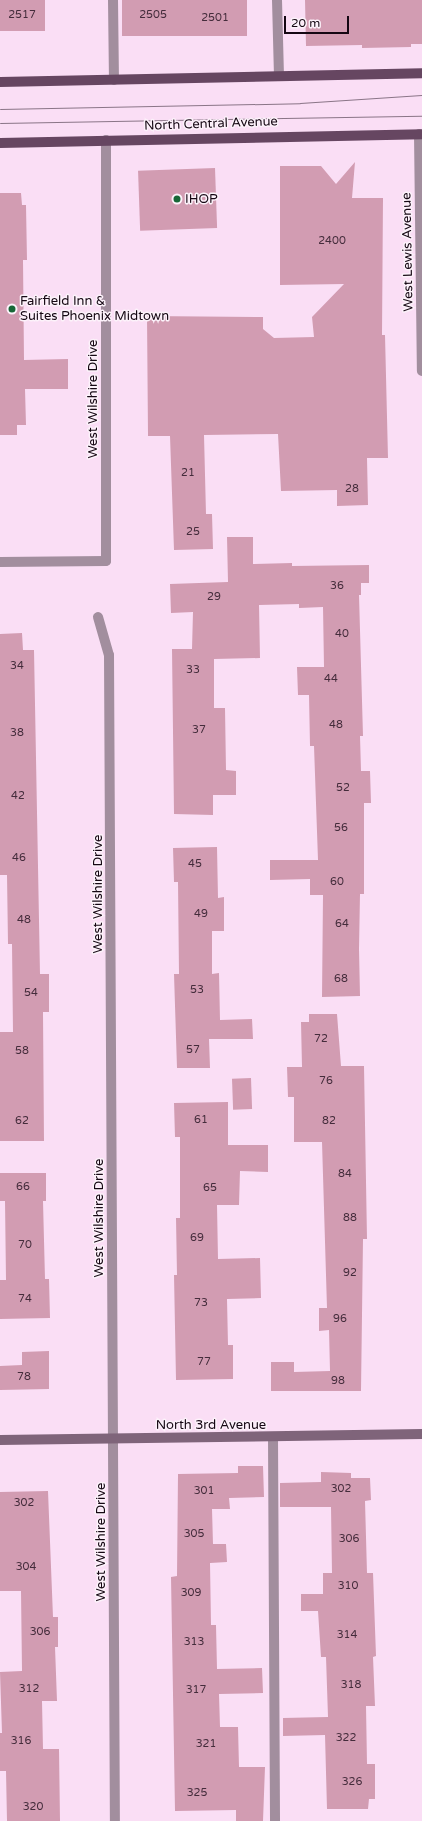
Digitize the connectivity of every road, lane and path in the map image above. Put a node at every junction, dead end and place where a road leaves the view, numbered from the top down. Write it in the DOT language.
graph roads {
  1 [pos="113,0"];
  2 [pos="277,0"];
  3 [pos="422,73"];
  4 [pos="279,76"];
  5 [pos="114,80"];
  6 [pos="0,82"];
  7 [pos="421,134"];
  8 [pos="106,140"];
  9 [pos="0,143"];
  10 [pos="422,289"];
  11 [pos="422,371"];
  12 [pos="0,562"];
  13 [pos="98,617"];
  14 [pos="422,1434"];
  15 [pos="273,1437"];
  16 [pos="114,1439"];
  17 [pos="0,1440"];
  18 [pos="115,1821"];
  19 [pos="275,1821"];
  1 -- 5 [label="street"];
  2 -- 4 [label="street"];
  3 -- 4 [label="main road"];
  4 -- 5 [label="main road"];
  5 -- 6 [label="main road"];
  7 -- 8 [label="main road, North Central Avenue"];
  7 -- 10 [label="street, West Lewis Avenue"];
  8 -- 9 [label="main road, North Central Avenue"];
  8 -- 12 [label="street, West Wilshire Drive"];
  10 -- 11 [label="street, West Lewis Avenue"];
  13 -- 16 [label="street, West Wilshire Drive"];
  14 -- 15 [label="street, North 3rd Avenue"];
  15 -- 16 [label="street, North 3rd Avenue"];
  15 -- 19 [label="street"];
  16 -- 17 [label="street, North 3rd Avenue"];
  16 -- 18 [label="street, West Wilshire Drive"];
}
